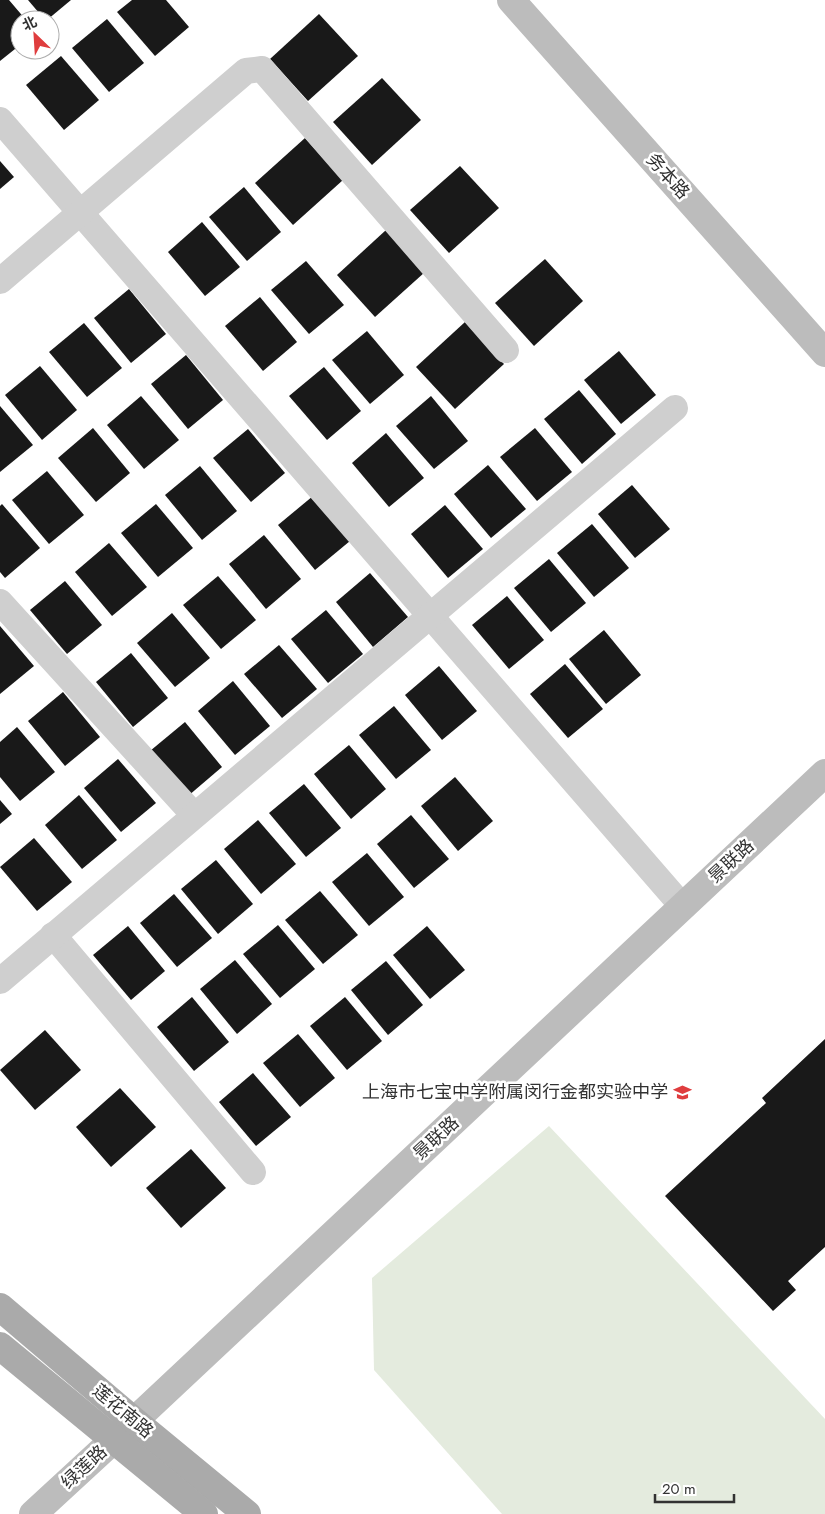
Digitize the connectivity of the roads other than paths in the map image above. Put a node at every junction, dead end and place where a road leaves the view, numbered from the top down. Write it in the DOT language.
graph roads {
  1 [pos="512,0"];
  2 [pos="0,120"];
  3 [pos="80,212"];
  4 [pos="0,281"];
  5 [pos="506,350"];
  6 [pos="825,353"];
  7 [pos="675,408"];
  8 [pos="0,602"];
  9 [pos="430,616"];
  10 [pos="825,773"];
  11 [pos="194,816"];
  12 [pos="683,907"];
  13 [pos="53,935"];
  14 [pos="0,981"];
  15 [pos="253,1172"];
  16 [pos="0,1307"];
  17 [pos="0,1346"];
  18 [pos="134,1421"];
  19 [pos="114,1439"];
  20 [pos="33,1514"];
  21 [pos="204,1514"];
  22 [pos="246,1514"];
  1 -- 6 [label="street, 务本路"];
  2 -- 3 [label="street"];
  3 -- 4 [label="street"];
  3 -- 5 [label="street"];
  3 -- 9 [label="street"];
  7 -- 9 [label="street"];
  8 -- 11 [label="street"];
  9 -- 11 [label="street"];
  9 -- 12 [label="street"];
  10 -- 12 [label="street, 景联路"];
  11 -- 13 [label="street"];
  12 -- 18 [label="street, 景联路"];
  13 -- 14 [label="street"];
  13 -- 15 [label="street"];
  16 -- 18 [label="main road, 莲花南路"];
  17 -- 19 [label="main road, 莲花南路"];
  18 -- 19 [label="street, 绿莲路"];
  18 -- 22 [label="main road, 莲花南路"];
  19 -- 20 [label="street, 绿莲路"];
  19 -- 21 [label="main road, 莲花南路"];
}
